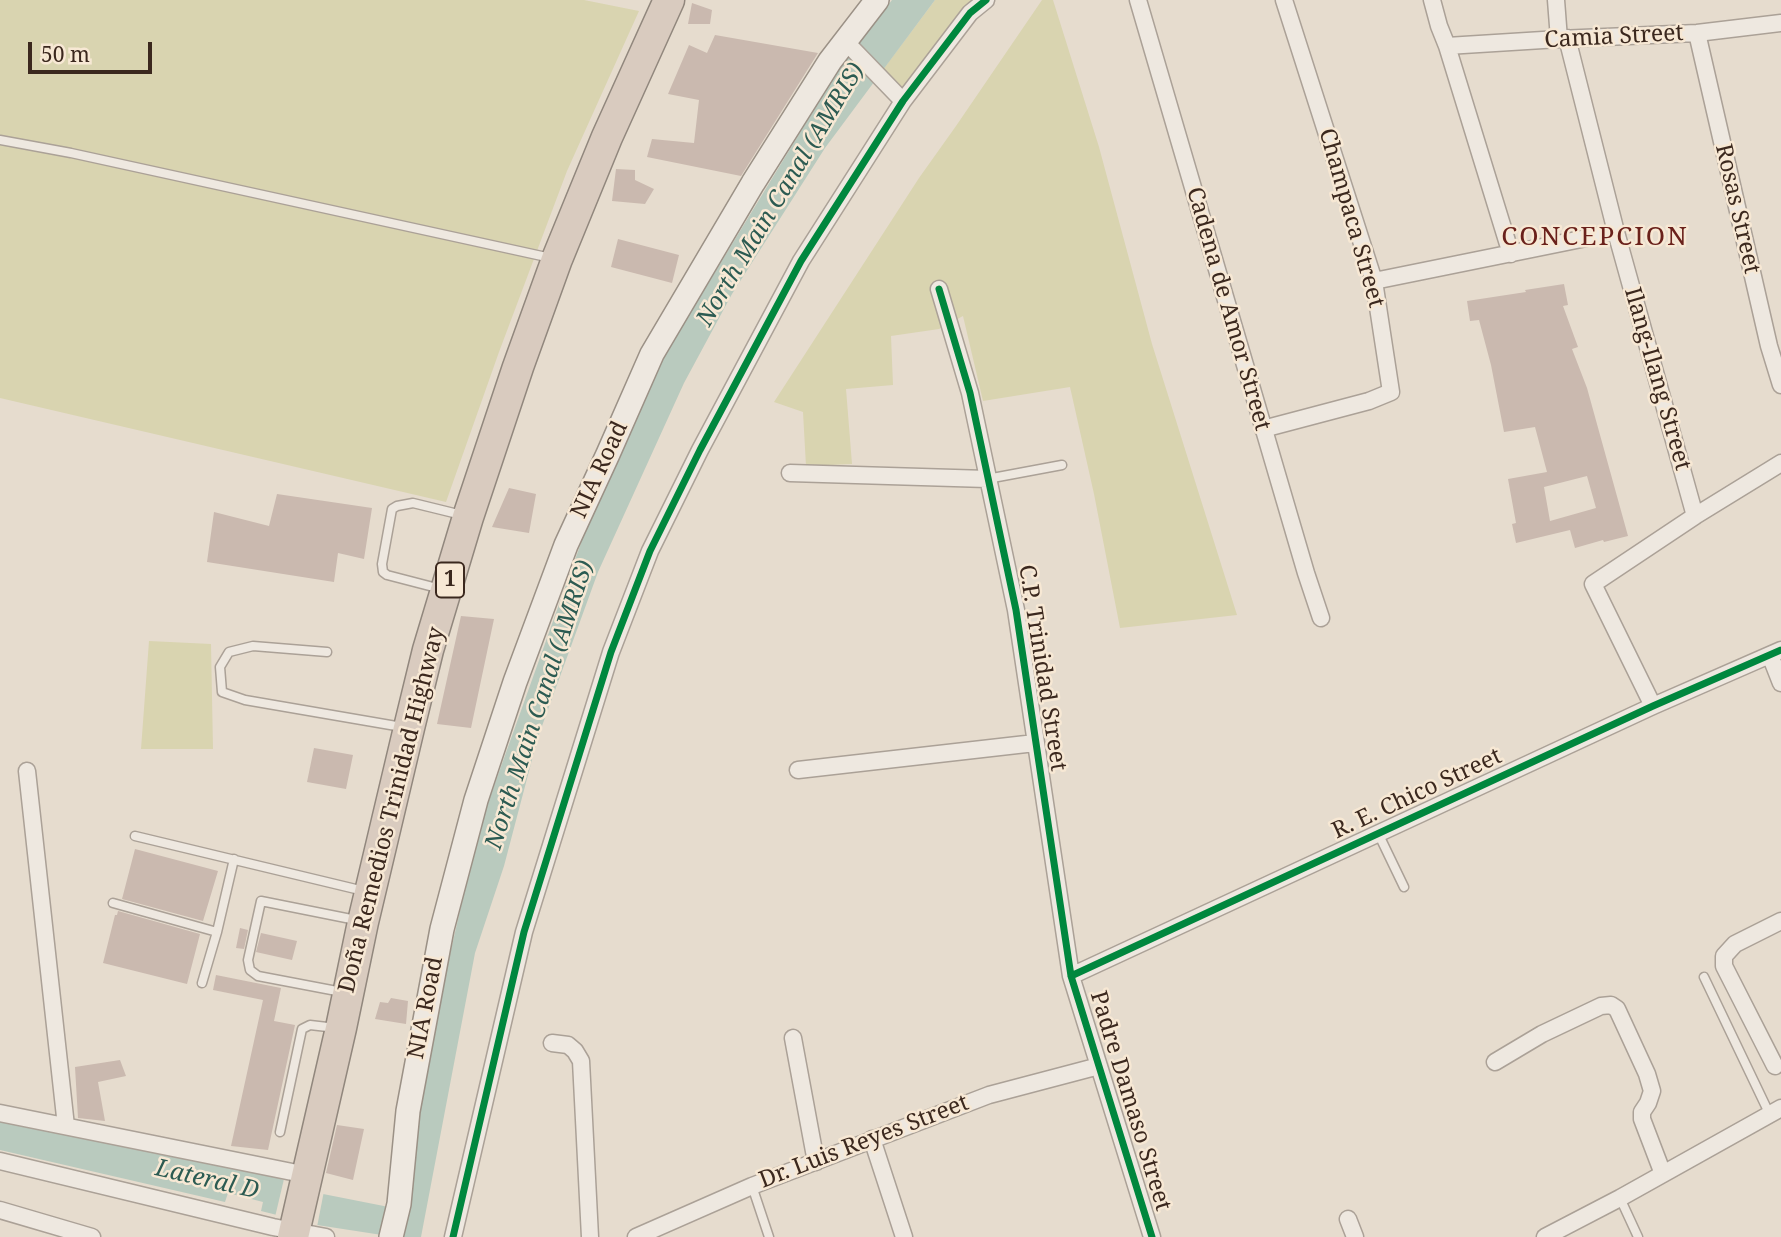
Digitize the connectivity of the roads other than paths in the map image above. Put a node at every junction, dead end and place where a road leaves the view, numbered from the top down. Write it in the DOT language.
graph roads {
  1 [pos="669,0"];
  2 [pos="877,0"];
  3 [pos="986,0"];
  4 [pos="1138,0"];
  5 [pos="1284,0"];
  6 [pos="1432,0"];
  7 [pos="1556,0"];
  8 [pos="1781,23"];
  9 [pos="1697,33"];
  10 [pos="1563,38"];
  11 [pos="849,45"];
  12 [pos="1447,46"];
  13 [pos="903,101"];
  14 [pos="0,140"];
  15 [pos="1616,232"];
  16 [pos="1511,254"];
  17 [pos="557,259"];
  18 [pos="1374,281"];
  19 [pos="939,289"];
  20 [pos="1775,343"];
  21 [pos="1781,385"];
  22 [pos="1263,429"];
  23 [pos="1781,463"];
  24 [pos="1062,465"];
  25 [pos="790,473"];
  26 [pos="987,479"];
  27 [pos="1695,516"];
  28 [pos="468,517"];
  29 [pos="447,591"];
  30 [pos="1321,618"];
  31 [pos="327,652"];
  32 [pos="1776,652"];
  33 [pos="1781,683"];
  34 [pos="1653,706"];
  35 [pos="409,728"];
  36 [pos="1035,743"];
  37 [pos="798,770"];
  38 [pos="27,771"];
  39 [pos="1378,833"];
  40 [pos="135,836"];
  41 [pos="234,859"];
  42 [pos="1404,887"];
  43 [pos="370,892"];
  44 [pos="113,903"];
  45 [pos="1781,921"];
  46 [pos="363,922"];
  47 [pos="217,932"];
  48 [pos="1071,976"];
  49 [pos="1704,977"];
  50 [pos="202,982"];
  51 [pos="348,993"];
  52 [pos="341,1028"];
  53 [pos="793,1038"];
  54 [pos="552,1043"];
  55 [pos="1495,1062"];
  56 [pos="1099,1066"];
  57 [pos="1775,1066"];
  58 [pos="1776,1112"];
  59 [pos="0,1113"];
  60 [pos="66,1126"];
  61 [pos="280,1132"];
  62 [pos="872,1139"];
  63 [pos="0,1161"];
  64 [pos="816,1162"];
  65 [pos="1663,1174"];
  66 [pos="306,1180"];
  67 [pos="752,1186"];
  68 [pos="1620,1198"];
  69 [pos="0,1210"];
  70 [pos="1348,1219"];
  71 [pos="38,1220"];
  72 [pos="295,1230"];
  73 [pos="672,1230"];
  74 [pos="900,1236"];
  75 [pos="39,1237"];
  76 [pos="92,1237"];
  77 [pos="326,1237"];
  78 [pos="391,1237"];
  79 [pos="453,1237"];
  80 [pos="590,1237"];
  81 [pos="636,1237"];
  82 [pos="769,1237"];
  83 [pos="1152,1237"];
  84 [pos="1355,1237"];
  85 [pos="1545,1237"];
  86 [pos="1638,1237"];
  1 -- 17 [label="highway, Doña Remedios Trinidad Highway / 1"];
  2 -- 11 [label="street, NIA Road"];
  3 -- 13 [label="street"];
  4 -- 22 [label="street, Cadena de Amor Street"];
  5 -- 18 [label="street, Champaca Street"];
  6 -- 12 [label="street"];
  7 -- 10 [label="street, Ilang-Ilang Street"];
  8 -- 9 [label="street, Camia Street"];
  9 -- 10 [label="street, Camia Street"];
  9 -- 20 [label="street, Rosas Street"];
  10 -- 12 [label="street, Camia Street"];
  10 -- 15 [label="street, Ilang-Ilang Street"];
  11 -- 13 [label="street"];
  11 -- 78 [label="street, NIA Road"];
  12 -- 16 [label="street"];
  13 -- 79 [label="street"];
  14 -- 17 [label="lane"];
  15 -- 16 [label="street"];
  15 -- 27 [label="street, Ilang-Ilang Street"];
  16 -- 18 [label="street"];
  17 -- 28 [label="highway, Doña Remedios Trinidad Highway / 1"];
  18 -- 22 [label="street, Champaca Street"];
  19 -- 26 [label="street, C.P. Trinidad Street"];
  20 -- 21 [label="street, Rosas Street"];
  22 -- 30 [label="street, Cadena de Amor Street"];
  23 -- 27 [label="street"];
  24 -- 26 [label="lane"];
  25 -- 26 [label="street"];
  26 -- 36 [label="street, C.P. Trinidad Street"];
  27 -- 34 [label="street"];
  28 -- 29 [label="highway, Doña Remedios Trinidad Highway / 1"];
  28 -- 29 [label="lane"];
  29 -- 35 [label="highway, Doña Remedios Trinidad Highway / 1"];
  31 -- 35 [label="lane"];
  32 -- 33 [label="street"];
  32 -- 34 [label="street, R. E. Chico Street"];
  34 -- 39 [label="street, R. E. Chico Street"];
  35 -- 43 [label="highway, Doña Remedios Trinidad Highway / 1"];
  36 -- 37 [label="street"];
  36 -- 48 [label="street, C.P. Trinidad Street"];
  38 -- 60 [label="street"];
  39 -- 42 [label="lane"];
  39 -- 48 [label="street, R. E. Chico Street"];
  40 -- 41 [label="lane"];
  41 -- 43 [label="lane"];
  41 -- 47 [label="lane"];
  43 -- 46 [label="highway, Doña Remedios Trinidad Highway / 1"];
  44 -- 47 [label="lane"];
  45 -- 57 [label="street"];
  46 -- 51 [label="highway, Doña Remedios Trinidad Highway / 1"];
  46 -- 51 [label="lane"];
  47 -- 50 [label="lane"];
  48 -- 56 [label="street, Padre Damaso Street"];
  49 -- 58 [label="lane"];
  51 -- 52 [label="highway, Doña Remedios Trinidad Highway / 1"];
  52 -- 61 [label="lane"];
  52 -- 66 [label="highway, Doña Remedios Trinidad Highway / 1"];
  53 -- 64 [label="street"];
  54 -- 80 [label="street"];
  55 -- 65 [label="street"];
  56 -- 62 [label="street, Dr. Luis Reyes Street"];
  56 -- 83 [label="street, Padre Damaso Street"];
  58 -- 65 [label="street"];
  59 -- 60 [label="street"];
  60 -- 66 [label="street"];
  62 -- 64 [label="street, Dr. Luis Reyes Street"];
  62 -- 74 [label="street"];
  63 -- 72 [label="street"];
  64 -- 67 [label="street, Dr. Luis Reyes Street"];
  65 -- 68 [label="street"];
  66 -- 72 [label="highway, Doña Remedios Trinidad Highway / 1"];
  67 -- 73 [label="street, Dr. Luis Reyes Street"];
  67 -- 82 [label="lane"];
  68 -- 85 [label="street"];
  68 -- 86 [label="lane"];
  69 -- 71 [label="street"];
  70 -- 84 [label="street"];
  71 -- 75 [label="street"];
  71 -- 76 [label="street"];
  72 -- 77 [label="street"];
  73 -- 81 [label="street, Dr. Luis Reyes Street"];
}
